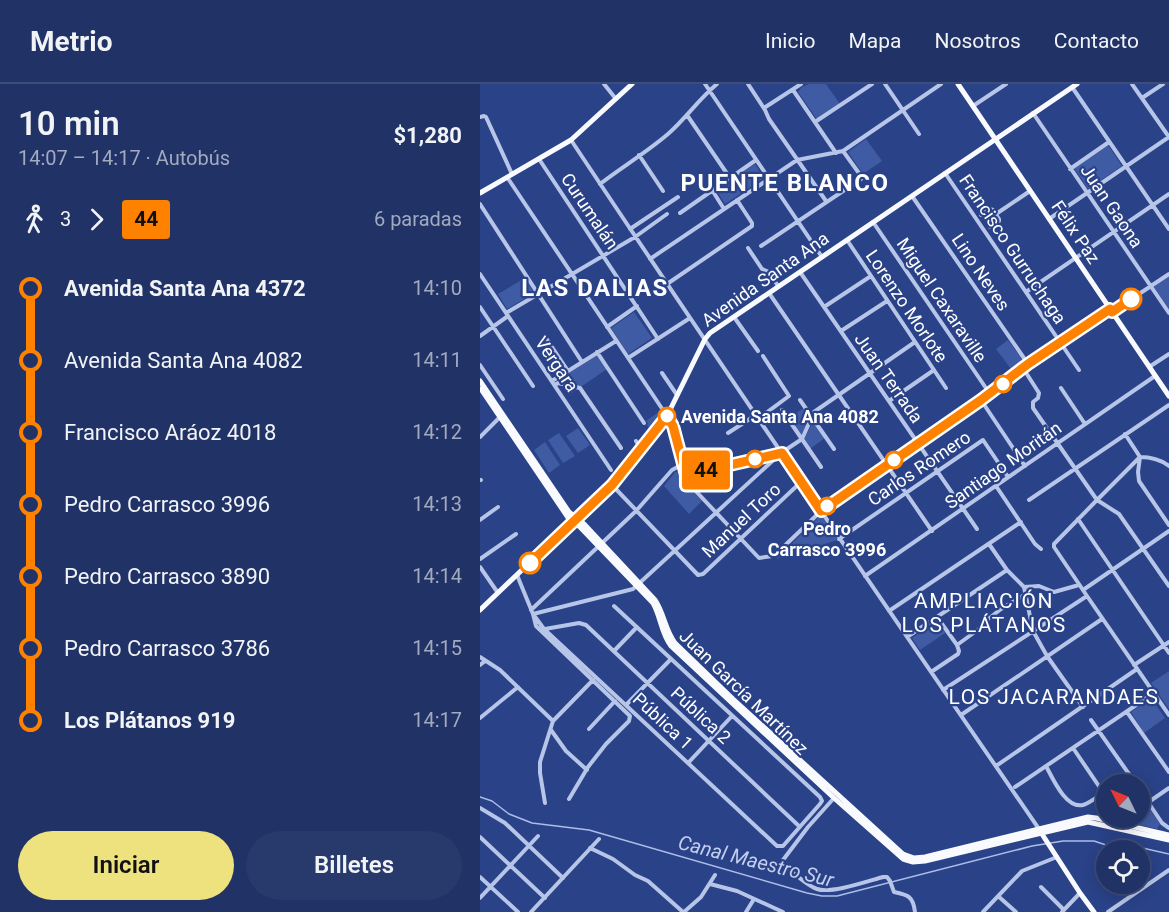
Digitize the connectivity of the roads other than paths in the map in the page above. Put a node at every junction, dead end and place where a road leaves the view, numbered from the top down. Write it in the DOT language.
graph roads {
  1 [pos="604,84"];
  2 [pos="632,84"];
  3 [pos="705,84"];
  4 [pos="717,84"];
  5 [pos="748,84"];
  6 [pos="800,84"];
  7 [pos="872,84"];
  8 [pos="885,84"];
  9 [pos="941,84"];
  10 [pos="958,84"];
  11 [pos="1006,84"];
  12 [pos="1132,84"];
  13 [pos="1163,84"];
  14 [pos="1075,86"];
  15 [pos="793,90"];
  16 [pos="709,91"];
  17 [pos="1142,98"];
  18 [pos="616,99"];
  19 [pos="973,106"];
  20 [pos="764,108"];
  21 [pos="903,110"];
  22 [pos="1032,113"];
  23 [pos="687,115"];
  24 [pos="482,116"];
  25 [pos="815,122"];
  26 [pos="919,134"];
  27 [pos="1169,137"];
  28 [pos="995,139"];
  29 [pos="571,140"];
  30 [pos="1110,141"];
  31 [pos="843,151"];
  32 [pos="836,153"];
  33 [pos="639,155"];
  34 [pos="539,159"];
  35 [pos="756,160"];
  36 [pos="797,160"];
  37 [pos="1126,166"];
  38 [pos="1070,169"];
  39 [pos="945,173"];
  40 [pos="510,175"];
  41 [pos="730,178"];
  42 [pos="769,179"];
  43 [pos="600,184"];
  44 [pos="712,190"];
  45 [pos="1030,190"];
  46 [pos="663,191"];
  47 [pos="480,193"];
  48 [pos="1087,193"];
  49 [pos="1169,194"];
  50 [pos="912,195"];
  51 [pos="678,197"];
  52 [pos="737,200"];
  53 [pos="826,201"];
  54 [pos="480,204"];
  55 [pos="1153,205"];
  56 [pos="724,209"];
  57 [pos="680,213"];
  58 [pos="667,214"];
  59 [pos="996,214"];
  60 [pos="981,215"];
  61 [pos="1049,219"];
  62 [pos="798,221"];
  63 [pos="873,222"];
  64 [pos="990,227"];
  65 [pos="1169,229"];
  66 [pos="630,230"];
  67 [pos="1113,232"];
  68 [pos="635,237"];
  69 [pos="846,240"];
  70 [pos="760,246"];
  71 [pos="748,248"];
  72 [pos="603,255"];
  73 [pos="822,257"];
  74 [pos="1075,258"];
  75 [pos="650,259"];
  76 [pos="800,272"];
  77 [pos="570,273"];
  78 [pos="480,274"];
  79 [pos="1169,274"];
  80 [pos="871,276"];
  81 [pos="667,284"];
  82 [pos="778,286"];
  83 [pos="1150,286"];
  84 [pos="769,292"];
  85 [pos="1025,292"];
  86 [pos="537,294"];
  87 [pos="887,301"];
  88 [pos="637,306"];
  89 [pos="480,307"];
  90 [pos="824,307"];
  91 [pos="1111,310"];
  92 [pos="507,314"];
  93 [pos="1169,314"];
  94 [pos="734,316"];
  95 [pos="690,318"];
  96 [pos="493,327"];
  97 [pos="607,327"];
  98 [pos="841,332"];
  99 [pos="480,336"];
  100 [pos="546,338"];
  101 [pos="658,339"];
  102 [pos="705,339"];
  103 [pos="616,341"];
  104 [pos="915,342"];
  105 [pos="1060,342"];
  106 [pos="758,351"];
  107 [pos="597,352"];
  108 [pos="1169,354"];
  109 [pos="763,356"];
  110 [pos="627,358"];
  111 [pos="582,362"];
  112 [pos="1028,364"];
  113 [pos="480,365"];
  114 [pos="1149,367"];
  115 [pos="1023,368"];
  116 [pos="934,370"];
  117 [pos="1079,370"];
  118 [pos="568,371"];
  119 [pos="662,373"];
  120 [pos="870,374"];
  121 [pos="1155,376"];
  122 [pos="480,381"];
  123 [pos="554,383"];
  124 [pos="534,386"];
  125 [pos="480,388"];
  126 [pos="946,388"];
  127 [pos="1061,388"];
  128 [pos="990,394"];
  129 [pos="677,395"];
  130 [pos="839,395"];
  131 [pos="1169,396"];
  132 [pos="503,399"];
  133 [pos="800,400"];
  134 [pos="889,400"];
  135 [pos="981,400"];
  136 [pos="1169,405"];
  137 [pos="783,410"];
  138 [pos="667,416"];
  139 [pos="500,417"];
  140 [pos="757,417"];
  141 [pos="812,417"];
  142 [pos="644,423"];
  143 [pos="1085,424"];
  144 [pos="728,433"];
  145 [pos="1125,434"];
  146 [pos="480,437"];
  147 [pos="802,439"];
  148 [pos="636,441"];
  149 [pos="918,443"];
  150 [pos="1057,444"];
  151 [pos="621,448"];
  152 [pos="641,449"];
  153 [pos="834,449"];
  154 [pos="782,453"];
  155 [pos="1140,458"];
  156 [pos="683,464"];
  157 [pos="887,465"];
  158 [pos="1025,466"];
  159 [pos="1169,466"];
  160 [pos="821,467"];
  161 [pos="1074,469"];
  162 [pos="611,470"];
  163 [pos="938,472"];
  164 [pos="686,475"];
  165 [pos="1008,477"];
  166 [pos="801,482"];
  167 [pos="612,485"];
  168 [pos="996,486"];
  169 [pos="906,494"];
  170 [pos="1029,500"];
  171 [pos="1097,500"];
  172 [pos="498,507"];
  173 [pos="963,509"];
  174 [pos="636,511"];
  175 [pos="821,511"];
  176 [pos="716,514"];
  177 [pos="1078,519"];
  178 [pos="480,520"];
  179 [pos="575,520"];
  180 [pos="1021,522"];
  181 [pos="1169,525"];
  182 [pos="977,529"];
  183 [pos="932,531"];
  184 [pos="1169,531"];
  185 [pos="516,534"];
  186 [pos="839,538"];
  187 [pos="740,539"];
  188 [pos="989,544"];
  189 [pos="600,545"];
  190 [pos="1041,549"];
  191 [pos="1143,549"];
  192 [pos="675,552"];
  193 [pos="480,559"];
  194 [pos="480,567"];
  195 [pos="1007,570"];
  196 [pos="1112,570"];
  197 [pos="517,575"];
  198 [pos="865,576"];
  199 [pos="639,585"];
  200 [pos="1079,585"];
  201 [pos="1169,586"];
  202 [pos="1024,587"];
  203 [pos="1083,590"];
  204 [pos="498,593"];
  205 [pos="1026,594"];
  206 [pos="1087,596"];
  207 [pos="614,606"];
  208 [pos="480,610"];
  209 [pos="889,611"];
  210 [pos="532,612"];
  211 [pos="937,616"];
  212 [pos="1102,619"];
  213 [pos="637,627"];
  214 [pos="544,629"];
  215 [pos="1033,631"];
  216 [pos="907,637"];
  217 [pos="1169,642"];
  218 [pos="957,645"];
  219 [pos="1164,645"];
  220 [pos="614,651"];
  221 [pos="1169,653"];
  222 [pos="1047,656"];
  223 [pos="480,657"];
  224 [pos="670,659"];
  225 [pos="485,661"];
  226 [pos="480,665"];
  227 [pos="1136,667"];
  228 [pos="931,672"];
  229 [pos="593,680"];
  230 [pos="648,683"];
  231 [pos="518,687"];
  232 [pos="943,690"];
  233 [pos="1154,693"];
  234 [pos="615,701"];
  235 [pos="626,705"];
  236 [pos="1083,707"];
  237 [pos="1127,712"];
  238 [pos="960,715"];
  239 [pos="1169,715"];
  240 [pos="732,716"];
  241 [pos="480,718"];
  242 [pos="1091,720"];
  243 [pos="554,721"];
  244 [pos="589,729"];
  245 [pos="551,730"];
  246 [pos="1099,731"];
  247 [pos="709,741"];
  248 [pos="1073,748"];
  249 [pos="688,763"];
  250 [pos="996,766"];
  251 [pos="1046,766"];
  252 [pos="587,770"];
  253 [pos="1169,772"];
  254 [pos="1129,774"];
  255 [pos="1096,782"];
  256 [pos="1015,787"];
  257 [pos="1169,788"];
  258 [pos="834,798"];
  259 [pos="1096,798"];
  260 [pos="569,799"];
  261 [pos="1150,802"];
  262 [pos="545,803"];
  263 [pos="1150,805"];
  264 [pos="480,808"];
  265 [pos="485,811"];
  266 [pos="480,816"];
  267 [pos="800,827"];
  268 [pos="1168,827"];
  269 [pos="1040,832"];
  270 [pos="538,836"];
  271 [pos="480,837"];
  272 [pos="1169,838"];
  273 [pos="599,839"];
  274 [pos="529,846"];
  275 [pos="590,848"];
  276 [pos="1057,857"];
  277 [pos="511,866"];
  278 [pos="1169,871"];
  279 [pos="715,875"];
  280 [pos="480,877"];
  281 [pos="563,878"];
  282 [pos="710,884"];
  283 [pos="491,886"];
  284 [pos="1041,887"];
  285 [pos="1080,893"];
  286 [pos="998,896"];
  287 [pos="480,898"];
  288 [pos="545,898"];
  289 [pos="754,899"];
  290 [pos="1063,911"];
  291 [pos="519,912"];
  292 [pos="531,912"];
  293 [pos="683,912"];
  294 [pos="746,912"];
  295 [pos="783,912"];
  296 [pos="915,912"];
  297 [pos="983,912"];
  298 [pos="1016,912"];
  299 [pos="1094,912"];
  300 [pos="1108,912"];
  1 -- 18 [label="street"];
  2 -- 18 [label="main road"];
  3 -- 16 [label="street"];
  4 -- 16 [label="street"];
  5 -- 20 [label="street"];
  6 -- 15 [label="street"];
  7 -- 25 [label="street"];
  8 -- 21 [label="street"];
  9 -- 21 [label="street"];
  10 -- 19 [label="main road, Félix Paz"];
  11 -- 19 [label="street"];
  12 -- 17 [label="street"];
  13 -- 17 [label="street"];
  14 -- 22 [label="main road, Avenida Santa Ana"];
  14 -- 30 [label="street"];
  15 -- 20 [label="street"];
  15 -- 25 [label="street"];
  16 -- 23 [label="street"];
  16 -- 35 [label="street"];
  17 -- 27 [label="street"];
  18 -- 29 [label="main road"];
  19 -- 28 [label="main road, Félix Paz"];
  20 -- 36 [label="street"];
  21 -- 26 [label="street"];
  21 -- 31 [label="street"];
  22 -- 28 [label="main road, Avenida Santa Ana"];
  22 -- 38 [label="street, Juan Gaona"];
  23 -- 33 [label="street"];
  23 -- 41 [label="street"];
  24 -- 40 [label="street"];
  25 -- 32 [label="street"];
  27 -- 37 [label="street"];
  28 -- 39 [label="main road, Avenida Santa Ana"];
  28 -- 45 [label="main road, Félix Paz"];
  29 -- 34 [label="main road"];
  29 -- 43 [label="street"];
  30 -- 37 [label="street"];
  30 -- 38 [label="street"];
  31 -- 32 [label="street"];
  31 -- 53 [label="street"];
  32 -- 36 [label="street"];
  33 -- 43 [label="street"];
  33 -- 46 [label="street"];
  34 -- 40 [label="main road"];
  34 -- 72 [label="street, Curumalán"];
  35 -- 41 [label="street"];
  35 -- 42 [label="street"];
  36 -- 42 [label="street"];
  36 -- 53 [label="street"];
  37 -- 48 [label="street"];
  37 -- 55 [label="street"];
  38 -- 48 [label="street, Juan Gaona"];
  39 -- 50 [label="main road, Avenida Santa Ana"];
  39 -- 85 [label="street, Francisco Gurruchaga"];
  40 -- 47 [label="main road"];
  40 -- 77 [label="street"];
  41 -- 44 [label="street"];
  42 -- 52 [label="street"];
  42 -- 62 [label="street"];
  43 -- 66 [label="street"];
  44 -- 56 [label="street"];
  44 -- 57 [label="street"];
  45 -- 59 [label="street"];
  45 -- 61 [label="main road, Félix Paz"];
  48 -- 61 [label="street"];
  48 -- 67 [label="street, Juan Gaona"];
  49 -- 55 [label="street"];
  50 -- 63 [label="main road, Avenida Santa Ana"];
  50 -- 112 [label="street, Lino Neves"];
  51 -- 66 [label="street"];
  52 -- 56 [label="street"];
  52 -- 81 [label="street"];
  53 -- 62 [label="street"];
  54 -- 86 [label="street"];
  55 -- 65 [label="street"];
  55 -- 67 [label="street"];
  56 -- 75 [label="street"];
  58 -- 68 [label="street"];
  59 -- 60 [label="street"];
  59 -- 64 [label="street"];
  61 -- 74 [label="main road, Félix Paz"];
  62 -- 70 [label="street"];
  62 -- 73 [label="street"];
  63 -- 69 [label="main road, Avenida Santa Ana"];
  63 -- 128 [label="street, Miguel Caxaraville"];
  66 -- 68 [label="street"];
  67 -- 74 [label="street"];
  67 -- 83 [label="street, Juan Gaona"];
  68 -- 72 [label="street"];
  68 -- 75 [label="street"];
  69 -- 73 [label="main road, Avenida Santa Ana"];
  69 -- 80 [label="street, Lorenzo Morlote"];
  71 -- 82 [label="street"];
  72 -- 77 [label="street"];
  72 -- 88 [label="street, Curumalán"];
  73 -- 76 [label="main road, Avenida Santa Ana"];
  74 -- 85 [label="street"];
  74 -- 91 [label="main road, Félix Paz"];
  75 -- 81 [label="street"];
  76 -- 82 [label="main road, Avenida Santa Ana"];
  76 -- 90 [label="street, Juan Terrada"];
  77 -- 86 [label="street"];
  77 -- 97 [label="street"];
  78 -- 92 [label="street, Vergara"];
  79 -- 83 [label="street"];
  80 -- 87 [label="street, Lorenzo Morlote"];
  80 -- 90 [label="street"];
  81 -- 95 [label="street"];
  82 -- 84 [label="main road, Avenida Santa Ana"];
  83 -- 91 [label="street"];
  83 -- 93 [label="street, Juan Gaona"];
  84 -- 94 [label="main road, Avenida Santa Ana"];
  84 -- 130 [label="street"];
  85 -- 105 [label="street, Francisco Gurruchaga"];
  86 -- 92 [label="street"];
  86 -- 111 [label="street"];
  87 -- 98 [label="street"];
  87 -- 104 [label="street, Lorenzo Morlote"];
  88 -- 97 [label="street"];
  88 -- 101 [label="street, Curumalán"];
  89 -- 96 [label="street"];
  90 -- 98 [label="street, Juan Terrada"];
  91 -- 105 [label="street"];
  91 -- 114 [label="main road, Félix Paz"];
  92 -- 96 [label="street"];
  92 -- 123 [label="street, Vergara"];
  94 -- 102 [label="main road, Avenida Santa Ana"];
  94 -- 106 [label="street"];
  95 -- 101 [label="street"];
  95 -- 102 [label="street"];
  96 -- 99 [label="street"];
  96 -- 124 [label="street"];
  97 -- 103 [label="street"];
  98 -- 120 [label="street, Juan Terrada"];
  100 -- 118 [label="street"];
  101 -- 110 [label="street"];
  102 -- 129 [label="main road, Avenida Santa Ana"];
  102 -- 140 [label="street"];
  103 -- 107 [label="street"];
  103 -- 110 [label="street"];
  104 -- 116 [label="street, Lorenzo Morlote"];
  104 -- 120 [label="street"];
  105 -- 112 [label="street"];
  105 -- 117 [label="street, Francisco Gurruchaga"];
  107 -- 111 [label="street"];
  107 -- 142 [label="street"];
  108 -- 114 [label="street"];
  109 -- 140 [label="street"];
  110 -- 138 [label="street"];
  111 -- 118 [label="street"];
  112 -- 115 [label="street"];
  113 -- 132 [label="street"];
  114 -- 121 [label="main road, Félix Paz"];
  115 -- 128 [label="street"];
  115 -- 150 [label="street"];
  116 -- 126 [label="street, Lorenzo Morlote"];
  116 -- 134 [label="street"];
  118 -- 123 [label="street"];
  119 -- 129 [label="street"];
  120 -- 130 [label="street"];
  120 -- 134 [label="street, Juan Terrada"];
  121 -- 131 [label="main road, Félix Paz"];
  121 -- 143 [label="street, Santiago Moritán"];
  122 -- 179 [label="main road, Juan García Martínez"];
  123 -- 151 [label="street"];
  123 -- 162 [label="street, Vergara"];
  125 -- 139 [label="main road, Juan García Martínez"];
  127 -- 143 [label="street"];
  128 -- 135 [label="street"];
  129 -- 138 [label="main road, Avenida Santa Ana"];
  130 -- 141 [label="street"];
  130 -- 157 [label="street"];
  133 -- 141 [label="street"];
  134 -- 149 [label="street, Juan Terrada"];
  135 -- 149 [label="street"];
  135 -- 158 [label="street"];
  136 -- 145 [label="street"];
  137 -- 147 [label="street"];
  138 -- 152 [label="main road, Avenida Santa Ana"];
  138 -- 156 [label="street"];
  139 -- 146 [label="street"];
  139 -- 179 [label="main road, Juan García Martínez"];
  140 -- 144 [label="street"];
  140 -- 154 [label="street"];
  141 -- 147 [label="street"];
  141 -- 153 [label="street"];
  143 -- 150 [label="street, Santiago Moritán"];
  145 -- 155 [label="street"];
  145 -- 161 [label="street"];
  147 -- 154 [label="street"];
  147 -- 160 [label="street"];
  148 -- 152 [label="street"];
  149 -- 157 [label="street"];
  149 -- 163 [label="street, Juan Terrada"];
  150 -- 158 [label="street, Santiago Moritán"];
  150 -- 161 [label="street"];
  152 -- 167 [label="main road, Avenida Santa Ana"];
  154 -- 164 [label="street"];
  154 -- 166 [label="street"];
  154 -- 176 [label="street"];
  155 -- 159 [label="street"];
  155 -- 171 [label="street"];
  155 -- 181 [label="street"];
  156 -- 164 [label="street"];
  156 -- 174 [label="street"];
  157 -- 169 [label="street"];
  157 -- 175 [label="street"];
  158 -- 165 [label="street, Santiago Moritán"];
  161 -- 170 [label="street"];
  161 -- 171 [label="street"];
  163 -- 165 [label="street, Carlos Romero"];
  163 -- 169 [label="street, Carlos Romero"];
  163 -- 173 [label="street, Juan Terrada"];
  164 -- 176 [label="street"];
  165 -- 168 [label="street, Santiago Moritán"];
  166 -- 175 [label="street"];
  166 -- 187 [label="street, Manuel Toro"];
  167 -- 174 [label="street"];
  167 -- 179 [label="main road, Avenida Santa Ana"];
  168 -- 173 [label="street, Santiago Moritán"];
  168 -- 180 [label="street"];
  169 -- 183 [label="street"];
  169 -- 186 [label="street, Carlos Romero"];
  171 -- 177 [label="street"];
  171 -- 191 [label="street"];
  172 -- 178 [label="street"];
  173 -- 182 [label="street, Juan Terrada"];
  173 -- 183 [label="street, Santiago Moritán"];
  174 -- 189 [label="street"];
  174 -- 192 [label="street"];
  175 -- 186 [label="street"];
  175 -- 187 [label="street"];
  176 -- 187 [label="street"];
  176 -- 192 [label="street"];
  177 -- 196 [label="street"];
  177 -- 200 [label="street"];
  179 -- 189 [label="main road, Juan García Martínez"];
  179 -- 197 [label="main road, Avenida Santa Ana"];
  180 -- 188 [label="street"];
  180 -- 190 [label="street"];
  183 -- 198 [label="street, Santiago Moritán"];
  184 -- 191 [label="street"];
  185 -- 193 [label="street"];
  186 -- 198 [label="street"];
  187 -- 192 [label="street, Manuel Toro"];
  188 -- 195 [label="street"];
  188 -- 209 [label="street"];
  189 -- 199 [label="main road, Juan García Martínez"];
  189 -- 210 [label="street"];
  191 -- 196 [label="street"];
  191 -- 201 [label="street"];
  192 -- 199 [label="street"];
  194 -- 204 [label="street"];
  195 -- 202 [label="street"];
  195 -- 211 [label="street"];
  196 -- 203 [label="street"];
  196 -- 219 [label="street"];
  197 -- 204 [label="main road, Avenida Santa Ana"];
  197 -- 210 [label="street"];
  198 -- 209 [label="street"];
  199 -- 210 [label="street"];
  199 -- 258 [label="main road, Juan García Martínez"];
  199 -- 269 [label="main road, Juan García Martínez"];
  200 -- 202 [label="street"];
  200 -- 203 [label="street"];
  202 -- 205 [label="street"];
  203 -- 206 [label="street"];
  204 -- 208 [label="main road, Avenida Santa Ana"];
  205 -- 215 [label="street"];
  205 -- 218 [label="street"];
  206 -- 212 [label="street"];
  206 -- 215 [label="street"];
  207 -- 213 [label="street"];
  209 -- 216 [label="street"];
  210 -- 214 [label="street, Pública 1"];
  210 -- 229 [label="street"];
  211 -- 216 [label="street"];
  211 -- 218 [label="street"];
  212 -- 222 [label="street"];
  212 -- 227 [label="street"];
  213 -- 220 [label="street"];
  213 -- 224 [label="street"];
  214 -- 220 [label="street, Pública 2"];
  214 -- 235 [label="street, Pública 1"];
  215 -- 222 [label="street"];
  215 -- 232 [label="street"];
  216 -- 228 [label="street"];
  217 -- 219 [label="street"];
  218 -- 228 [label="street"];
  219 -- 221 [label="street"];
  219 -- 227 [label="street"];
  220 -- 230 [label="street, Pública 2"];
  222 -- 236 [label="street"];
  222 -- 238 [label="street"];
  223 -- 225 [label="street"];
  224 -- 230 [label="street"];
  224 -- 240 [label="street"];
  225 -- 226 [label="street"];
  225 -- 231 [label="street"];
  227 -- 233 [label="street"];
  227 -- 236 [label="street"];
  228 -- 232 [label="street"];
  229 -- 234 [label="street"];
  229 -- 243 [label="street"];
  230 -- 235 [label="street"];
  230 -- 247 [label="street, Pública 2"];
  231 -- 241 [label="street"];
  231 -- 243 [label="street"];
  232 -- 238 [label="street"];
  233 -- 237 [label="street"];
  233 -- 239 [label="street"];
  234 -- 244 [label="street"];
  234 -- 252 [label="street"];
  235 -- 249 [label="street, Pública 1"];
  236 -- 250 [label="street"];
  237 -- 246 [label="street"];
  237 -- 253 [label="street"];
  238 -- 250 [label="street"];
  240 -- 247 [label="street"];
  240 -- 267 [label="street"];
  242 -- 246 [label="street"];
  243 -- 245 [label="street"];
  245 -- 252 [label="street"];
  245 -- 262 [label="street"];
  246 -- 248 [label="street"];
  246 -- 254 [label="street"];
  247 -- 249 [label="street"];
  247 -- 267 [label="street, Pública 2"];
  248 -- 251 [label="street"];
  248 -- 255 [label="street"];
  249 -- 267 [label="street, Pública 1"];
  250 -- 269 [label="street"];
  251 -- 256 [label="street"];
  251 -- 259 [label="street"];
  252 -- 260 [label="street"];
  257 -- 261 [label="street"];
  258 -- 269 [label="main road, Juan García Martínez"];
  258 -- 296 [label="street"];
  263 -- 268 [label="street"];
  264 -- 265 [label="street"];
  265 -- 266 [label="street"];
  265 -- 274 [label="street"];
  269 -- 272 [label="main road"];
  269 -- 276 [label="main road"];
  270 -- 274 [label="street"];
  271 -- 277 [label="street"];
  273 -- 275 [label="street"];
  274 -- 277 [label="street"];
  274 -- 281 [label="street"];
  275 -- 281 [label="street"];
  275 -- 293 [label="street"];
  276 -- 285 [label="main road"];
  276 -- 286 [label="street"];
  277 -- 283 [label="street"];
  277 -- 288 [label="street"];
  278 -- 300 [label="street"];
  279 -- 282 [label="street"];
  280 -- 283 [label="street"];
  281 -- 288 [label="street"];
  282 -- 289 [label="street"];
  282 -- 293 [label="street"];
  283 -- 287 [label="street"];
  283 -- 291 [label="street"];
  284 -- 290 [label="street"];
  285 -- 290 [label="street"];
  285 -- 299 [label="main road"];
  286 -- 297 [label="street"];
  286 -- 298 [label="street"];
  288 -- 292 [label="street"];
  289 -- 294 [label="street"];
  289 -- 295 [label="street"];
}
